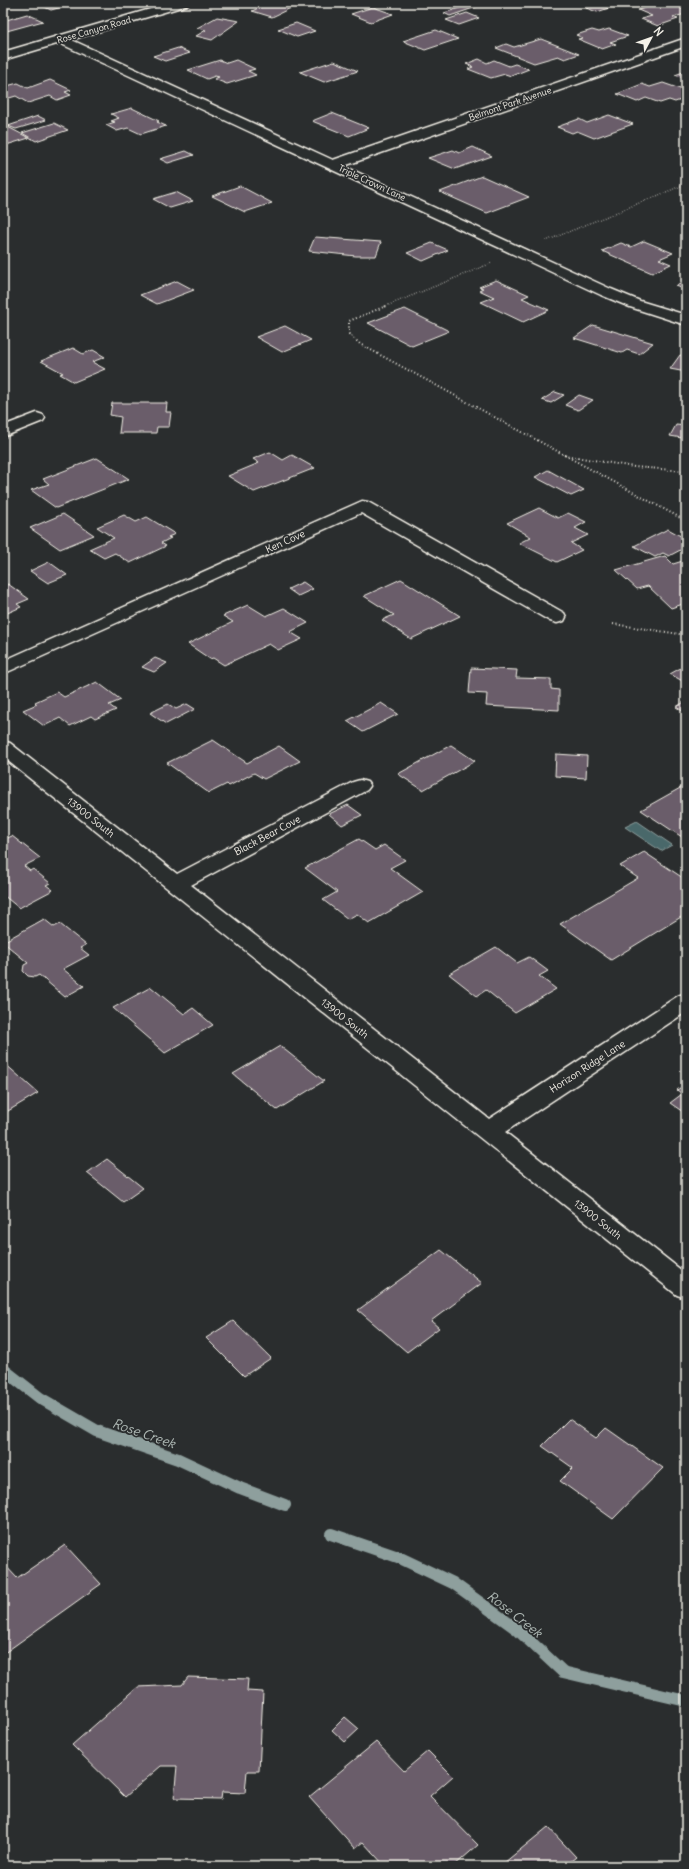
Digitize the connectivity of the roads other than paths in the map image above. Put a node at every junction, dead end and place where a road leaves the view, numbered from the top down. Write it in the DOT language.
graph roads {
  1 [pos="184,3"];
  2 [pos="61,39"];
  3 [pos="686,42"];
  4 [pos="3,56"];
  5 [pos="333,165"];
  6 [pos="686,320"];
  7 [pos="37,418"];
  8 [pos="3,432"];
  9 [pos="557,618"];
  10 [pos="3,668"];
  11 [pos="3,747"];
  12 [pos="360,786"];
  13 [pos="175,884"];
  14 [pos="686,1001"];
  15 [pos="488,1131"];
  16 [pos="686,1288"];
  1 -- 2 [label="street, Rose Canyon Road"];
  2 -- 4 [label="street, Rose Canyon Road"];
  2 -- 5 [label="street, Triple Crown Lane"];
  3 -- 5 [label="street, Belmont Park Avenue"];
  5 -- 6 [label="street, Triple Crown Lane"];
  7 -- 8 [label="street"];
  9 -- 10 [label="street, Ken Cove"];
  11 -- 13 [label="street, 13900 South"];
  12 -- 13 [label="street, Black Bear Cove"];
  13 -- 15 [label="street, 13900 South"];
  14 -- 15 [label="street, Horizon Ridge Lane"];
  15 -- 16 [label="street, 13900 South"];
}
